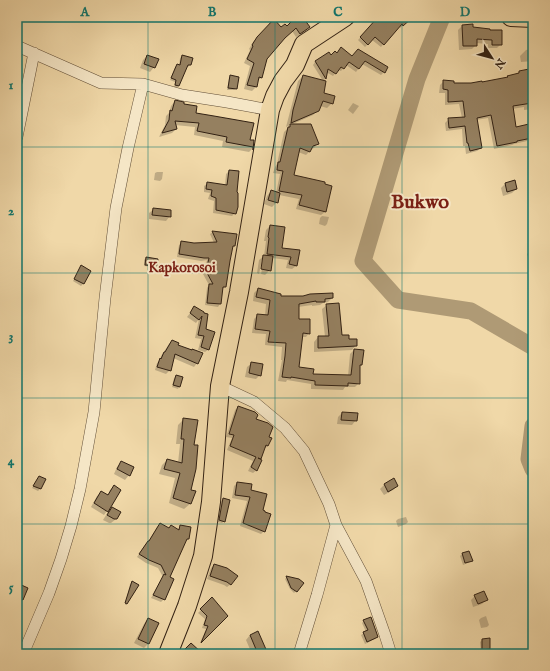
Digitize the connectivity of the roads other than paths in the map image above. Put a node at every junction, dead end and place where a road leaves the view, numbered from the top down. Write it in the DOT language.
graph roads {
  1 [pos="345,17"];
  2 [pos="511,17"];
  3 [pos="533,18"];
  4 [pos="17,46"];
  5 [pos="34,53"];
  6 [pos="143,84"];
  7 [pos="270,110"];
  8 [pos="17,137"];
  9 [pos="220,386"];
  10 [pos="336,525"];
  11 [pos="23,654"];
  12 [pos="168,654"];
  13 [pos="298,654"];
  14 [pos="391,654"];
  1 -- 7 [label="main road"];
  2 -- 3 [label="main road"];
  4 -- 5 [label="street"];
  5 -- 6 [label="street"];
  5 -- 8 [label="street"];
  6 -- 7 [label="street"];
  6 -- 11 [label="street"];
  7 -- 9 [label="main road"];
  9 -- 10 [label="street"];
  9 -- 12 [label="main road"];
  10 -- 13 [label="street"];
  10 -- 14 [label="street"];
}
